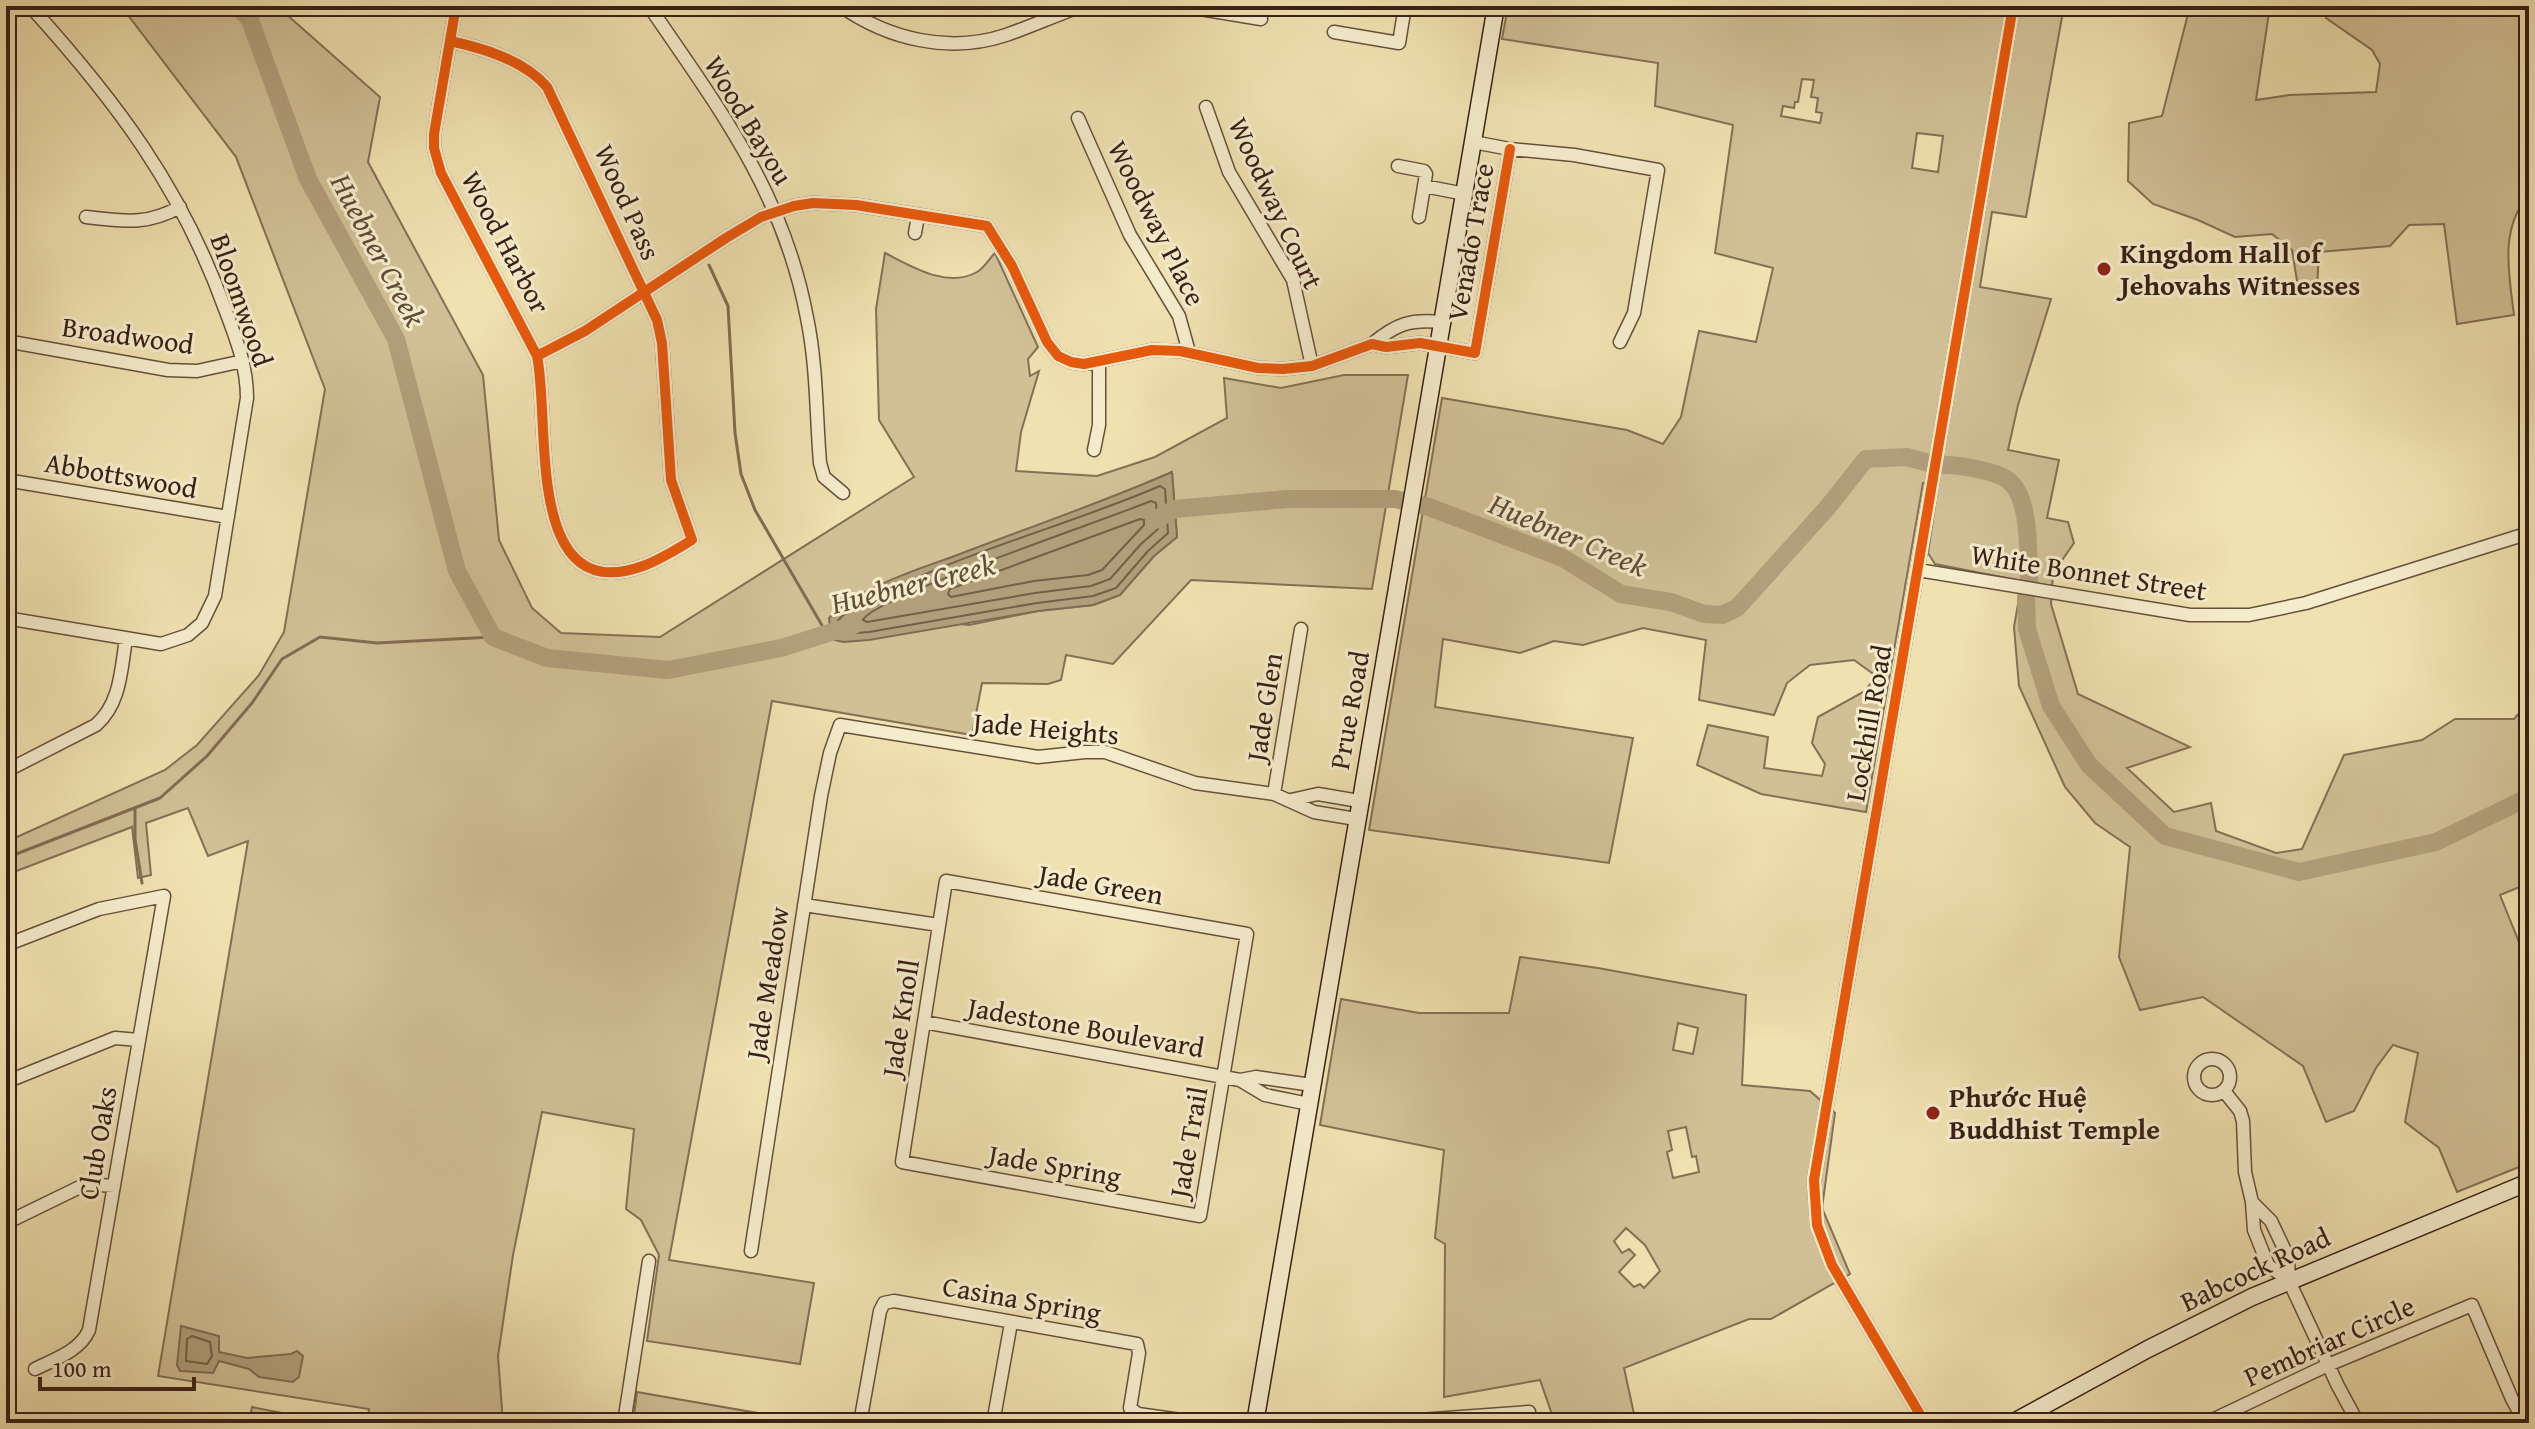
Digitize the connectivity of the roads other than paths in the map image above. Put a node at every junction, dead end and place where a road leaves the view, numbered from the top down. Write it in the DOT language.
graph roads {
  1 [pos="15,6"];
  2 [pos="30,6"];
  3 [pos="456,6"];
  4 [pos="649,6"];
  5 [pos="841,6"];
  6 [pos="1082,6"];
  7 [pos="1182,6"];
  8 [pos="1405,6"];
  9 [pos="1496,6"];
  10 [pos="2013,6"];
  11 [pos="1244,11"];
  12 [pos="6,19"];
  13 [pos="1261,19"];
  14 [pos="1334,32"];
  15 [pos="450,41"];
  16 [pos="1206,107"];
  17 [pos="1078,118"];
  18 [pos="1473,142"];
  19 [pos="1510,149"];
  20 [pos="1398,166"];
  21 [pos="1424,186"];
  22 [pos="1465,194"];
  23 [pos="180,207"];
  24 [pos="775,212"];
  25 [pos="918,216"];
  26 [pos="86,217"];
  27 [pos="1419,217"];
  28 [pos="915,233"];
  29 [pos="644,293"];
  30 [pos="1441,322"];
  31 [pos="1403,324"];
  32 [pos="6,341"];
  33 [pos="1620,342"];
  34 [pos="1372,344"];
  35 [pos="1405,344"];
  36 [pos="1437,346"];
  37 [pos="1189,352"];
  38 [pos="537,356"];
  39 [pos="243,361"];
  40 [pos="1099,361"];
  41 [pos="1312,366"];
  42 [pos="1094,450"];
  43 [pos="6,480"];
  44 [pos="843,493"];
  45 [pos="228,517"];
  46 [pos="2529,533"];
  47 [pos="692,540"];
  48 [pos="1918,570"];
  49 [pos="6,618"];
  50 [pos="1301,629"];
  51 [pos="126,639"];
  52 [pos="840,725"];
  53 [pos="6,771"];
  54 [pos="1274,794"];
  55 [pos="1325,795"];
  56 [pos="1291,800"];
  57 [pos="1359,801"];
  58 [pos="1322,813"];
  59 [pos="1356,819"];
  60 [pos="946,881"];
  61 [pos="804,905"];
  62 [pos="939,925"];
  63 [pos="1247,934"];
  64 [pos="6,945"];
  65 [pos="924,1022"];
  66 [pos="139,1040"];
  67 [pos="1223,1077"];
  68 [pos="1276,1079"];
  69 [pos="1240,1080"];
  70 [pos="6,1082"];
  71 [pos="1312,1085"];
  72 [pos="2224,1091"];
  73 [pos="1273,1097"];
  74 [pos="1309,1104"];
  75 [pos="902,1162"];
  76 [pos="2529,1182"];
  77 [pos="114,1186"];
  78 [pos="2252,1202"];
  79 [pos="1200,1216"];
  80 [pos="6,1223"];
  81 [pos="2276,1232"];
  82 [pos="2258,1240"];
  83 [pos="751,1251"];
  84 [pos="649,1261"];
  85 [pos="2289,1281"];
  86 [pos="1011,1323"];
  87 [pos="2328,1365"];
  88 [pos="35,1369"];
  89 [pos="1529,1412"];
  90 [pos="624,1423"];
  91 [pos="860,1423"];
  92 [pos="993,1423"];
  93 [pos="1202,1423"];
  94 [pos="1255,1423"];
  95 [pos="1378,1423"];
  96 [pos="1925,1423"];
  97 [pos="2012,1423"];
  98 [pos="2206,1423"];
  99 [pos="2358,1423"];
  100 [pos="2525,1423"];
  1 -- 12 [label="street"];
  2 -- 23 [label="street, Bloomwood"];
  3 -- 15 [label="street, Wood Harbor"];
  4 -- 24 [label="street, Wood Bayou"];
  5 -- 6 [label="street"];
  7 -- 11 [label="street"];
  8 -- 14 [label="street"];
  9 -- 18 [label="main road, Prue Road"];
  10 -- 48 [label="street, Lockhill Road"];
  11 -- 13 [label="street"];
  15 -- 29 [label="street, Wood Pass"];
  15 -- 38 [label="street, Wood Harbor"];
  16 -- 41 [label="street, Woodway Court"];
  17 -- 37 [label="street, Woodway Place"];
  18 -- 19 [label="street"];
  18 -- 22 [label="main road, Prue Road"];
  19 -- 33 [label="street"];
  19 -- 36 [label="street, Venado Trace"];
  20 -- 21 [label="street"];
  21 -- 22 [label="street"];
  21 -- 27 [label="street"];
  22 -- 30 [label="main road, Prue Road"];
  23 -- 26 [label="street"];
  23 -- 39 [label="street, Bloomwood"];
  24 -- 25 [label="street"];
  24 -- 29 [label="street"];
  24 -- 44 [label="street, Wood Bayou"];
  25 -- 28 [label="street"];
  25 -- 40 [label="street"];
  29 -- 38 [label="street"];
  29 -- 47 [label="street, Wood Pass"];
  30 -- 31 [label="street"];
  30 -- 36 [label="main road, Prue Road"];
  31 -- 34 [label="street"];
  31 -- 35 [label="street"];
  32 -- 39 [label="street, Broadwood"];
  34 -- 35 [label="street"];
  34 -- 41 [label="street"];
  35 -- 36 [label="street"];
  36 -- 57 [label="main road, Prue Road"];
  37 -- 40 [label="street"];
  37 -- 41 [label="street"];
  38 -- 47 [label="street, Wood Harbor"];
  39 -- 45 [label="street, Bloomwood"];
  40 -- 42 [label="street"];
  43 -- 45 [label="street, Abbottswood"];
  45 -- 51 [label="street, Bloomwood"];
  46 -- 48 [label="street, White Bonnet Street"];
  48 -- 96 [label="street, Lockhill Road"];
  49 -- 51 [label="street, Bloomwood"];
  50 -- 54 [label="street, Jade Glen"];
  51 -- 53 [label="street"];
  52 -- 54 [label="street, Jade Heights"];
  52 -- 61 [label="street, Jade Meadow"];
  54 -- 56 [label="street, Jade Heights"];
  55 -- 56 [label="street, Jade Heights"];
  55 -- 57 [label="street, Jade Heights"];
  55 -- 58 [label="street"];
  56 -- 58 [label="street, Jade Heights"];
  57 -- 59 [label="main road, Prue Road"];
  58 -- 59 [label="street, Jade Heights"];
  59 -- 71 [label="main road, Prue Road"];
  60 -- 62 [label="street, Jade Knoll"];
  60 -- 63 [label="street, Jade Green"];
  61 -- 62 [label="street"];
  61 -- 83 [label="street, Jade Meadow"];
  62 -- 65 [label="street, Jade Knoll"];
  63 -- 67 [label="street, Jade Trail"];
  64 -- 66 [label="street, Club Oaks"];
  65 -- 67 [label="street, Jadestone Boulevard"];
  65 -- 75 [label="street, Jade Knoll"];
  66 -- 70 [label="street"];
  66 -- 77 [label="street, Club Oaks"];
  67 -- 69 [label="street, Jadestone Boulevard"];
  67 -- 79 [label="street, Jade Trail"];
  68 -- 69 [label="street, Jadestone Boulevard"];
  68 -- 71 [label="street, Jadestone Boulevard"];
  68 -- 73 [label="street"];
  69 -- 73 [label="street, Jadestone Boulevard"];
  71 -- 74 [label="main road, Prue Road"];
  72 -- 78 [label="street"];
  73 -- 74 [label="street, Jadestone Boulevard"];
  74 -- 94 [label="main road, Prue Road"];
  75 -- 79 [label="street, Jade Spring"];
  76 -- 85 [label="main road, Babcock Road"];
  77 -- 80 [label="street"];
  77 -- 88 [label="street, Club Oaks"];
  78 -- 81 [label="street"];
  78 -- 82 [label="street"];
  81 -- 82 [label="street"];
  81 -- 85 [label="street"];
  82 -- 85 [label="street"];
  84 -- 90 [label="street"];
  85 -- 87 [label="street"];
  85 -- 97 [label="main road, Babcock Road"];
  86 -- 91 [label="street, Casina Spring"];
  86 -- 92 [label="street"];
  86 -- 93 [label="street, Casina Spring"];
  87 -- 98 [label="street, Pembriar Circle"];
  87 -- 99 [label="street"];
  87 -- 100 [label="street, Pembriar Circle"];
  89 -- 95 [label="street"];
}
